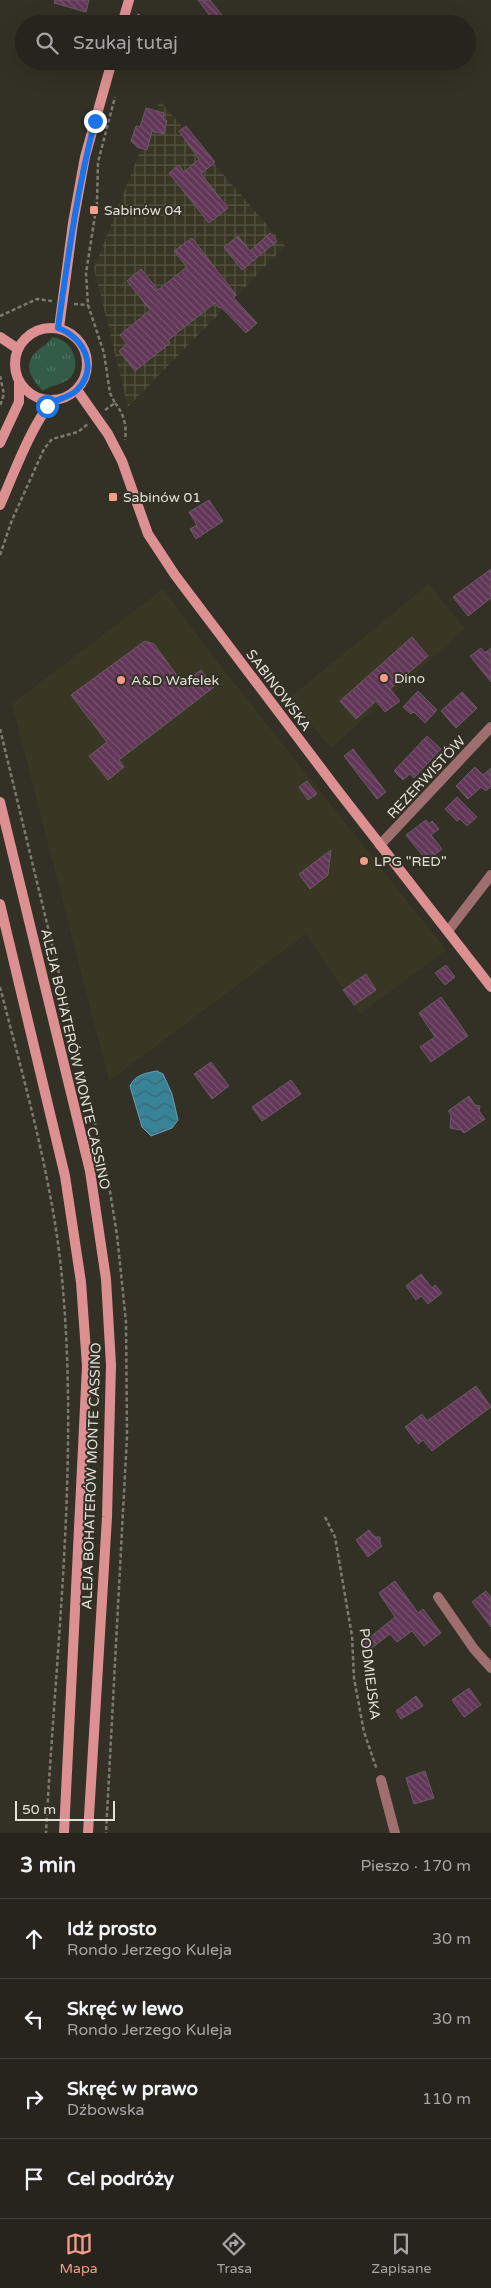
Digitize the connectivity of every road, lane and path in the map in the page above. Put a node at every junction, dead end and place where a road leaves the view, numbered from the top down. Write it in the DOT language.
graph roads {
  1 [pos="129,0"];
  2 [pos="125,15"];
  3 [pos="109,70"];
  4 [pos="116,95"];
  5 [pos="46,300"];
  6 [pos="80,304"];
  7 [pos="88,305"];
  8 [pos="0,316"];
  9 [pos="58,328"];
  10 [pos="0,337"];
  11 [pos="18,349"];
  12 [pos="0,376"];
  13 [pos="19,382"];
  14 [pos="77,390"];
  15 [pos="53,401"];
  16 [pos="115,403"];
  17 [pos="0,406"];
  18 [pos="110,407"];
  19 [pos="88,424"];
  20 [pos="44,441"];
  21 [pos="0,443"];
  22 [pos="49,445"];
  23 [pos="122,461"];
  24 [pos="0,505"];
  25 [pos="0,555"];
  26 [pos="491,728"];
  27 [pos="0,802"];
  28 [pos="380,845"];
  29 [pos="491,874"];
  30 [pos="0,904"];
  31 [pos="448,931"];
  32 [pos="0,987"];
  33 [pos="491,987"];
  34 [pos="325,1516"];
  35 [pos="438,1597"];
  36 [pos="491,1668"];
  37 [pos="381,1780"];
  38 [pos="46,1833"];
  39 [pos="64,1833"];
  40 [pos="88,1833"];
  41 [pos="395,1833"];
  1 -- 2 [label="main road"];
  3 -- 9 [label="main road"];
  4 -- 7 [label="path"];
  5 -- 8 [label="path"];
  6 -- 7 [label="path"];
  7 -- 16 [label="path"];
  9 -- 11 [label="main road"];
  9 -- 14 [label="main road"];
  10 -- 11 [label="main road"];
  11 -- 13 [label="main road"];
  12 -- 17 [label="path"];
  13 -- 15 [label="main road"];
  13 -- 21 [label="main road"];
  14 -- 15 [label="main road"];
  14 -- 23 [label="main road, SABINOWSKA"];
  15 -- 24 [label="main road"];
  16 -- 18 [label="path"];
  16 -- 23 [label="path"];
  19 -- 22 [label="path"];
  20 -- 22 [label="path"];
  22 -- 25 [label="path"];
  23 -- 28 [label="main road, SABINOWSKA"];
  26 -- 28 [label="street, REZERWISTÓW"];
  27 -- 40 [label="main road, ALEJA BOHATERÓW MONTE CASSINO"];
  28 -- 31 [label="main road, SABINOWSKA"];
  29 -- 31 [label="street"];
  30 -- 39 [label="main road, ALEJA BOHATERÓW MONTE CASSINO"];
  31 -- 33 [label="main road, SABINOWSKA"];
  32 -- 38 [label="path"];
  34 -- 37 [label="path, PODMIEJSKA"];
  35 -- 36 [label="street"];
  37 -- 41 [label="street"];
}
